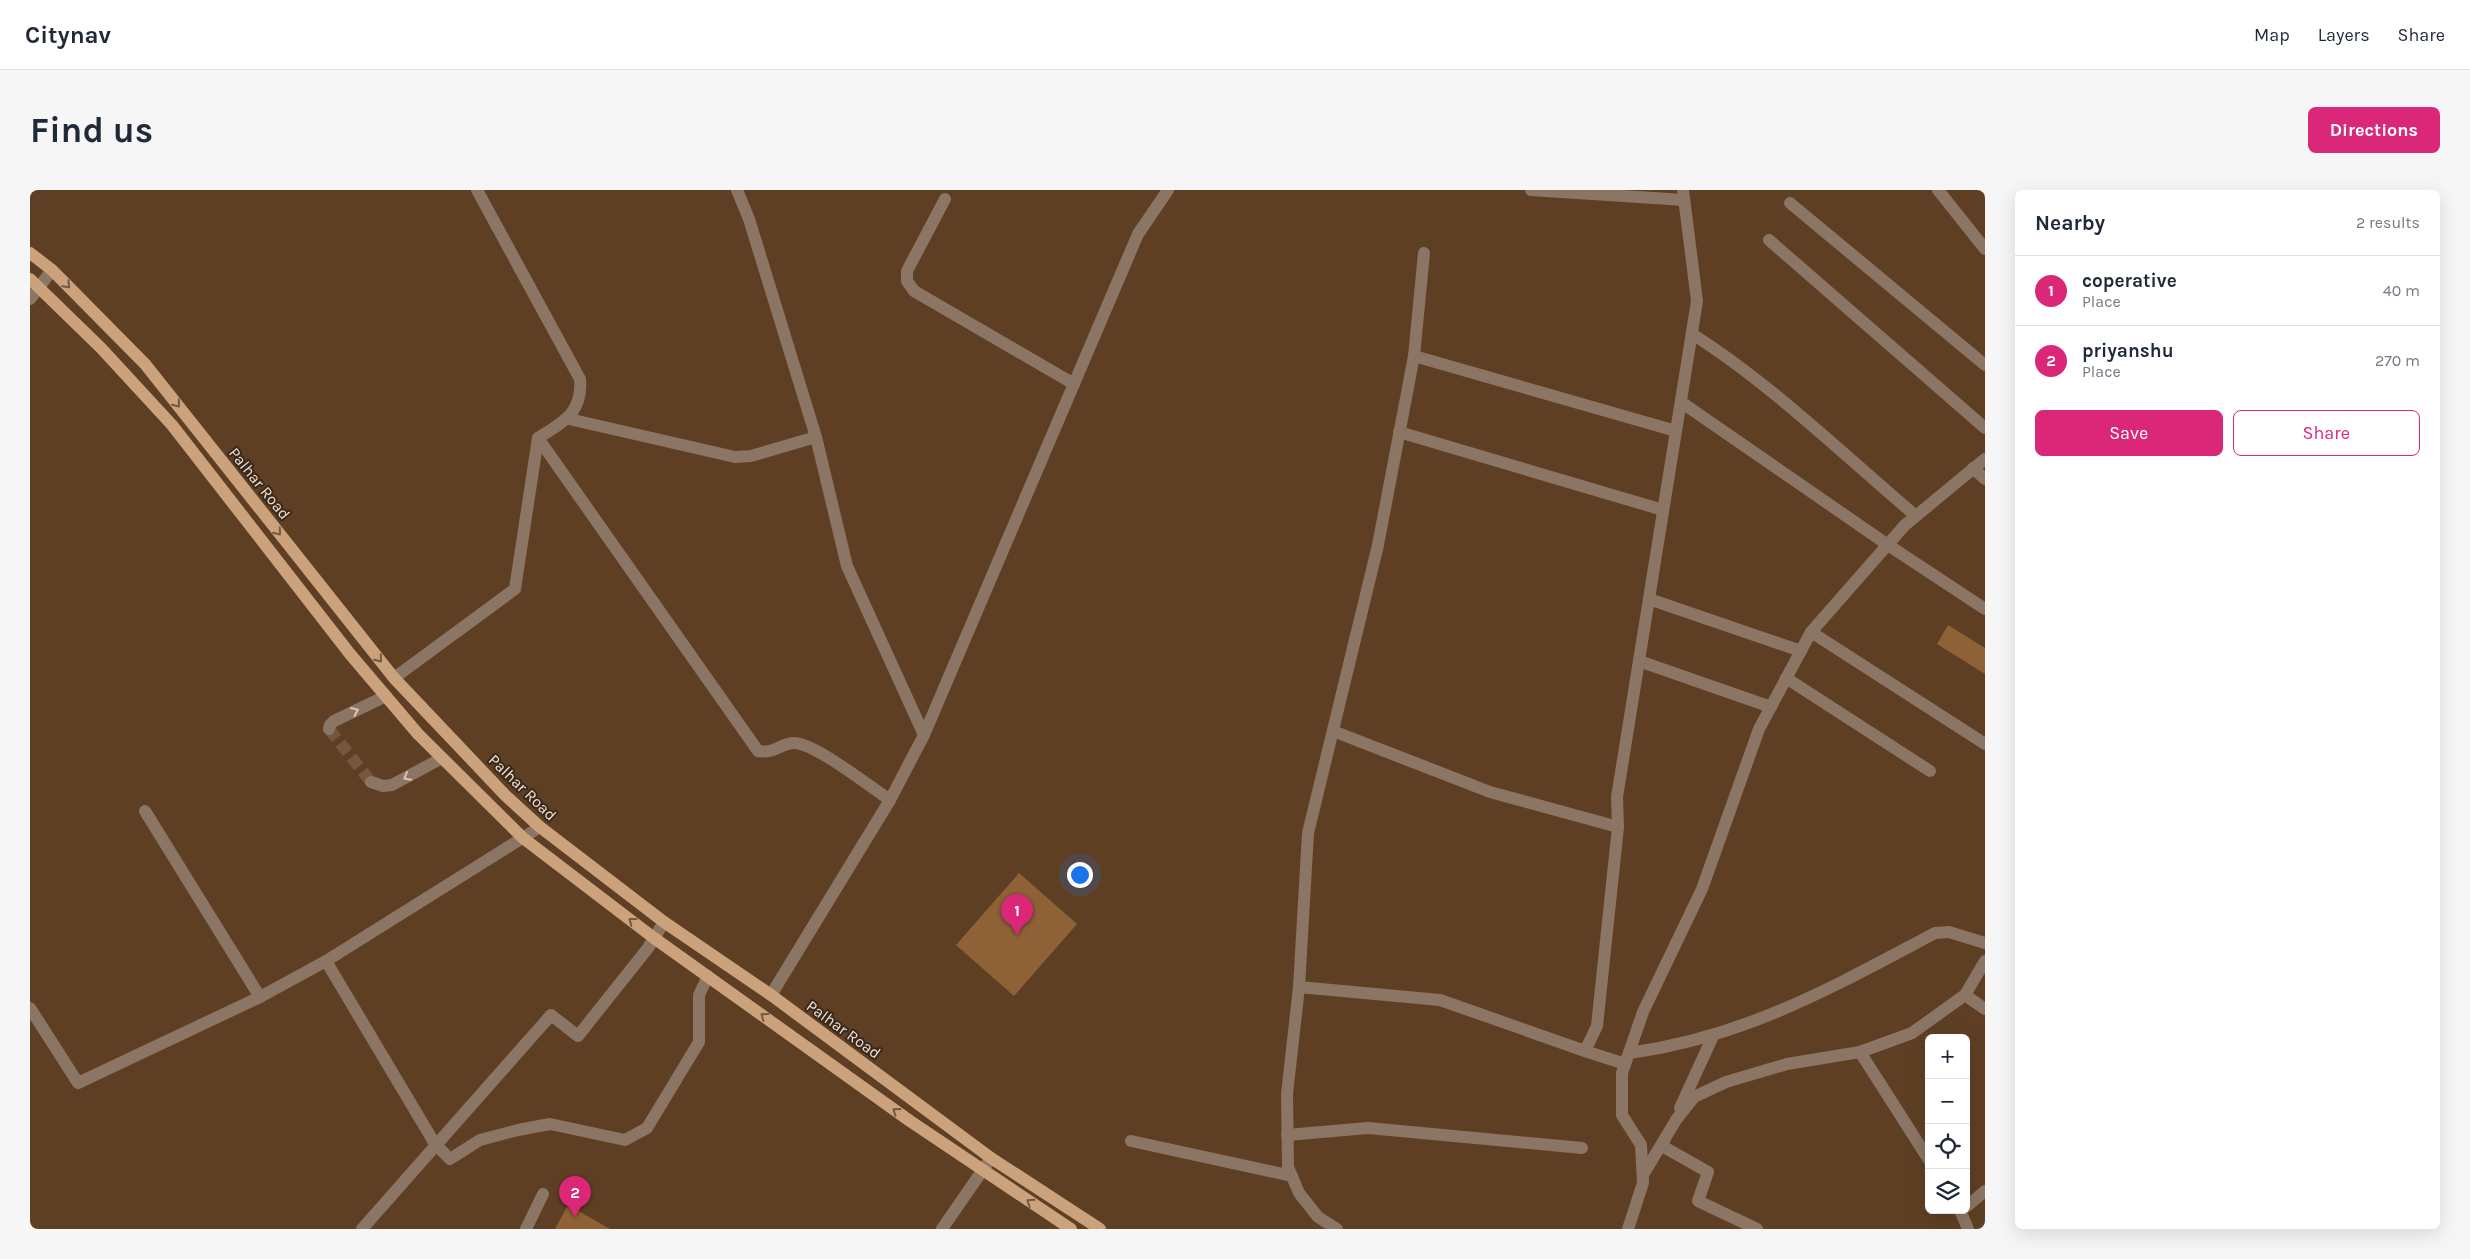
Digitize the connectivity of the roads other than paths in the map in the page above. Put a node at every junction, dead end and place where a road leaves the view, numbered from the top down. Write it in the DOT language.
graph roads {
  1 [pos="477,190"];
  2 [pos="737,190"];
  3 [pos="1168,190"];
  4 [pos="1532,190"];
  5 [pos="1938,190"];
  6 [pos="1683,195"];
  7 [pos="945,199"];
  8 [pos="1790,203"];
  9 [pos="1769,240"];
  10 [pos="1983,241"];
  11 [pos="30,253"];
  12 [pos="1424,253"];
  13 [pos="52,270"];
  14 [pos="35,284"];
  15 [pos="30,299"];
  16 [pos="1692,334"];
  17 [pos="1414,356"];
  18 [pos="1985,365"];
  19 [pos="1074,384"];
  20 [pos="1681,402"];
  21 [pos="569,419"];
  22 [pos="1985,428"];
  23 [pos="1676,431"];
  24 [pos="1399,432"];
  25 [pos="816,437"];
  26 [pos="538,438"];
  27 [pos="1985,459"];
  28 [pos="1973,468"];
  29 [pos="1985,479"];
  30 [pos="1663,510"];
  31 [pos="1916,516"];
  32 [pos="1888,545"];
  33 [pos="1649,599"];
  34 [pos="1985,609"];
  35 [pos="1811,632"];
  36 [pos="1801,651"];
  37 [pos="1639,661"];
  38 [pos="394,678"];
  39 [pos="1786,678"];
  40 [pos="386,696"];
  41 [pos="1771,707"];
  42 [pos="329,729"];
  43 [pos="1333,731"];
  44 [pos="924,735"];
  45 [pos="1985,744"];
  46 [pos="442,758"];
  47 [pos="1930,771"];
  48 [pos="371,782"];
  49 [pos="890,800"];
  50 [pos="145,811"];
  51 [pos="540,827"];
  52 [pos="1618,827"];
  53 [pos="523,838"];
  54 [pos="664,922"];
  55 [pos="654,938"];
  56 [pos="1985,943"];
  57 [pos="326,961"];
  58 [pos="1985,961"];
  59 [pos="708,976"];
  60 [pos="1299,987"];
  61 [pos="1965,995"];
  62 [pos="771,996"];
  63 [pos="260,997"];
  64 [pos="30,1009"];
  65 [pos="1985,1009"];
  66 [pos="1713,1036"];
  67 [pos="1585,1051"];
  68 [pos="1860,1052"];
  69 [pos="1627,1059"];
  70 [pos="1288,1135"];
  71 [pos="1131,1141"];
  72 [pos="435,1144"];
  73 [pos="1662,1146"];
  74 [pos="1582,1148"];
  75 [pos="1925,1154"];
  76 [pos="991,1158"];
  77 [pos="983,1170"];
  78 [pos="1643,1175"];
  79 [pos="1292,1176"];
  80 [pos="1985,1191"];
  81 [pos="543,1194"];
  82 [pos="1970,1203"];
  83 [pos="1963,1214"];
  84 [pos="362,1229"];
  85 [pos="526,1229"];
  86 [pos="942,1229"];
  87 [pos="1071,1229"];
  88 [pos="1100,1229"];
  89 [pos="1337,1229"];
  90 [pos="1628,1229"];
  91 [pos="1757,1229"];
  92 [pos="1968,1229"];
  1 -- 21 [label="street"];
  2 -- 25 [label="street"];
  3 -- 19 [label="street"];
  4 -- 6 [label="street"];
  5 -- 10 [label="street"];
  6 -- 16 [label="street"];
  7 -- 19 [label="street"];
  8 -- 18 [label="street"];
  9 -- 22 [label="street"];
  11 -- 13 [label="main road, Palhar Road"];
  12 -- 17 [label="street"];
  13 -- 14 [label="street"];
  13 -- 38 [label="main road, Palhar Road, one-way"];
  14 -- 15 [label="street"];
  14 -- 40 [label="main road, Palhar Road"];
  16 -- 20 [label="street"];
  16 -- 31 [label="street"];
  17 -- 23 [label="street"];
  17 -- 24 [label="street"];
  19 -- 44 [label="street"];
  20 -- 23 [label="street"];
  20 -- 32 [label="street"];
  21 -- 25 [label="street"];
  21 -- 26 [label="street"];
  23 -- 30 [label="street"];
  24 -- 30 [label="street"];
  24 -- 43 [label="street"];
  25 -- 44 [label="street"];
  26 -- 38 [label="street"];
  26 -- 49 [label="street"];
  27 -- 28 [label="street"];
  28 -- 29 [label="street"];
  28 -- 31 [label="street"];
  30 -- 33 [label="street"];
  31 -- 32 [label="street"];
  32 -- 34 [label="street"];
  32 -- 35 [label="street"];
  33 -- 36 [label="street"];
  33 -- 37 [label="street"];
  35 -- 36 [label="street"];
  35 -- 45 [label="street"];
  36 -- 39 [label="street"];
  37 -- 41 [label="street"];
  37 -- 52 [label="street"];
  38 -- 51 [label="main road, Palhar Road"];
  39 -- 41 [label="street"];
  39 -- 47 [label="street"];
  42 -- 40 [label="street, one-way"];
  40 -- 46 [label="main road, Palhar Road"];
  41 -- 69 [label="street"];
  43 -- 52 [label="street"];
  43 -- 60 [label="street"];
  44 -- 49 [label="street"];
  46 -- 48 [label="street, one-way"];
  46 -- 53 [label="main road, Palhar Road"];
  49 -- 62 [label="street"];
  50 -- 63 [label="street"];
  51 -- 53 [label="street"];
  51 -- 54 [label="main road, Palhar Road"];
  52 -- 67 [label="street"];
  55 -- 53 [label="main road, Palhar Road, one-way"];
  53 -- 57 [label="street"];
  54 -- 55 [label="street"];
  54 -- 62 [label="main road, Palhar Road"];
  55 -- 59 [label="main road, Palhar Road"];
  55 -- 72 [label="street"];
  56 -- 66 [label="street"];
  57 -- 63 [label="street"];
  57 -- 72 [label="street"];
  58 -- 61 [label="street"];
  59 -- 72 [label="street"];
  77 -- 59 [label="main road, Palhar Road, one-way"];
  60 -- 67 [label="street"];
  60 -- 70 [label="street"];
  61 -- 65 [label="street"];
  61 -- 68 [label="street"];
  62 -- 76 [label="main road, Palhar Road"];
  63 -- 64 [label="street"];
  66 -- 69 [label="street"];
  66 -- 73 [label="street"];
  67 -- 69 [label="street"];
  68 -- 73 [label="street"];
  68 -- 75 [label="street"];
  69 -- 78 [label="street"];
  70 -- 74 [label="street"];
  70 -- 79 [label="street"];
  71 -- 79 [label="street"];
  72 -- 84 [label="street"];
  73 -- 78 [label="street"];
  73 -- 91 [label="street"];
  76 -- 77 [label="street"];
  76 -- 88 [label="main road, Palhar Road"];
  77 -- 86 [label="street"];
  87 -- 77 [label="main road, Palhar Road, one-way"];
  78 -- 90 [label="street"];
  79 -- 89 [label="street"];
  80 -- 82 [label="street"];
  81 -- 85 [label="street"];
  83 -- 92 [label="street"];
}
